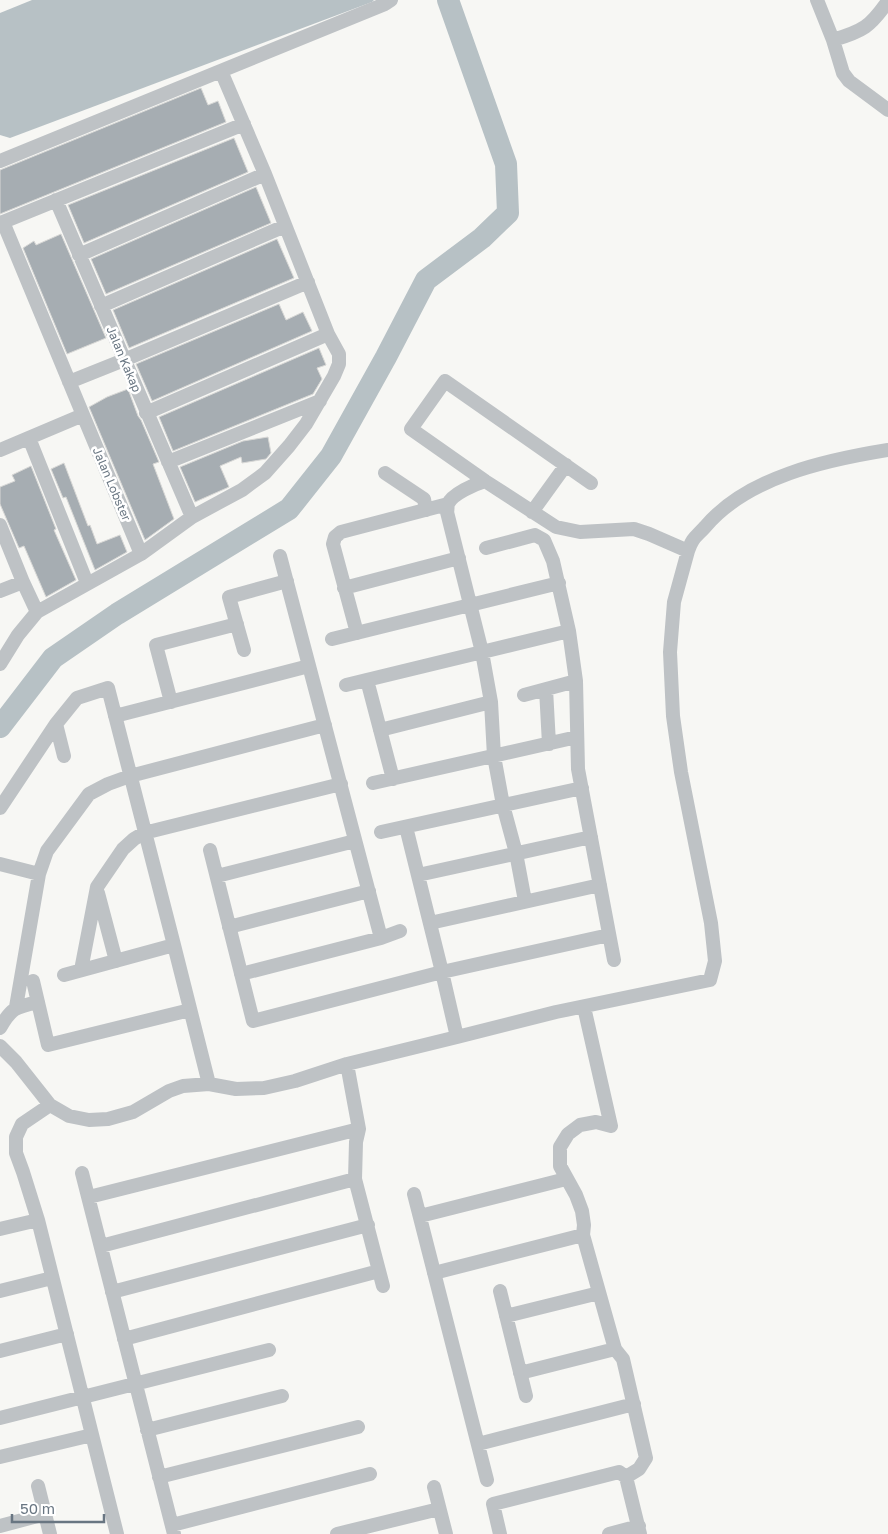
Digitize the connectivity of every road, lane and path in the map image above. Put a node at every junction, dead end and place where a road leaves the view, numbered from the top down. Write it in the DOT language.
graph roads {
  1 [pos="391,0"];
  2 [pos="817,0"];
  3 [pos="888,1"];
  4 [pos="833,40"];
  5 [pos="221,71"];
  6 [pos="888,110"];
  7 [pos="244,124"];
  8 [pos="0,161"];
  9 [pos="265,174"];
  10 [pos="56,200"];
  11 [pos="2,222"];
  12 [pos="285,226"];
  13 [pos="79,255"];
  14 [pos="308,282"];
  15 [pos="101,306"];
  16 [pos="328,334"];
  17 [pos="124,360"];
  18 [pos="69,382"];
  19 [pos="320,401"];
  20 [pos="146,413"];
  21 [pos="82,415"];
  22 [pos="29,438"];
  23 [pos="0,450"];
  24 [pos="888,450"];
  25 [pos="168,462"];
  26 [pos="566,465"];
  27 [pos="385,473"];
  28 [pos="485,480"];
  29 [pos="591,483"];
  30 [pos="448,504"];
  31 [pos="426,510"];
  32 [pos="532,512"];
  33 [pos="192,517"];
  34 [pos="0,525"];
  35 [pos="486,548"];
  36 [pos="688,551"];
  37 [pos="141,554"];
  38 [pos="280,556"];
  39 [pos="458,558"];
  40 [pos="287,580"];
  41 [pos="23,582"];
  42 [pos="87,583"];
  43 [pos="559,583"];
  44 [pos="344,588"];
  45 [pos="0,591"];
  46 [pos="470,605"];
  47 [pos="37,612"];
  48 [pos="237,624"];
  49 [pos="569,631"];
  50 [pos="357,633"];
  51 [pos="332,639"];
  52 [pos="244,650"];
  53 [pos="482,652"];
  54 [pos="2,658"];
  55 [pos="309,666"];
  56 [pos="367,680"];
  57 [pos="576,681"];
  58 [pos="346,685"];
  59 [pos="546,690"];
  60 [pos="524,695"];
  61 [pos="171,702"];
  62 [pos="491,702"];
  63 [pos="115,716"];
  64 [pos="56,724"];
  65 [pos="325,725"];
  66 [pos="380,730"];
  67 [pos="577,737"];
  68 [pos="549,744"];
  69 [pos="64,756"];
  70 [pos="494,756"];
  71 [pos="130,776"];
  72 [pos="393,779"];
  73 [pos="341,784"];
  74 [pos="373,784"];
  75 [pos="582,788"];
  76 [pos="503,805"];
  77 [pos="0,808"];
  78 [pos="406,827"];
  79 [pos="381,832"];
  80 [pos="144,833"];
  81 [pos="591,837"];
  82 [pos="355,841"];
  83 [pos="210,850"];
  84 [pos="516,854"];
  85 [pos="0,864"];
  86 [pos="39,874"];
  87 [pos="418,875"];
  88 [pos="217,876"];
  89 [pos="600,884"];
  90 [pos="97,887"];
  91 [pos="369,890"];
  92 [pos="525,901"];
  93 [pos="430,923"];
  94 [pos="229,927"];
  95 [pos="400,931"];
  96 [pos="609,935"];
  97 [pos="381,938"];
  98 [pos="174,945"];
  99 [pos="614,960"];
  100 [pos="116,961"];
  101 [pos="81,970"];
  102 [pos="442,972"];
  103 [pos="241,974"];
  104 [pos="64,975"];
  105 [pos="33,980"];
  106 [pos="38,1002"];
  107 [pos="16,1007"];
  108 [pos="584,1007"];
  109 [pos="190,1010"];
  110 [pos="0,1028"];
  111 [pos="457,1037"];
  112 [pos="0,1046"];
  113 [pos="347,1064"];
  114 [pos="209,1084"];
  115 [pos="50,1106"];
  116 [pos="359,1129"];
  117 [pos="82,1173"];
  118 [pos="355,1179"];
  119 [pos="566,1179"];
  120 [pos="414,1194"];
  121 [pos="89,1197"];
  122 [pos="420,1216"];
  123 [pos="38,1220"];
  124 [pos="368,1226"];
  125 [pos="0,1229"];
  126 [pos="583,1236"];
  127 [pos="101,1246"];
  128 [pos="379,1271"];
  129 [pos="434,1273"];
  130 [pos="52,1278"];
  131 [pos="382,1286"];
  132 [pos="0,1291"];
  133 [pos="500,1291"];
  134 [pos="112,1292"];
  135 [pos="599,1293"];
  136 [pos="506,1316"];
  137 [pos="67,1334"];
  138 [pos="124,1339"];
  139 [pos="615,1349"];
  140 [pos="269,1350"];
  141 [pos="0,1351"];
  142 [pos="520,1373"];
  143 [pos="135,1384"];
  144 [pos="282,1396"];
  145 [pos="526,1396"];
  146 [pos="83,1397"];
  147 [pos="634,1404"];
  148 [pos="0,1418"];
  149 [pos="358,1427"];
  150 [pos="147,1430"];
  151 [pos="92,1435"];
  152 [pos="478,1444"];
  153 [pos="0,1457"];
  154 [pos="370,1474"];
  155 [pos="159,1476"];
  156 [pos="626,1477"];
  157 [pos="487,1480"];
  158 [pos="38,1486"];
  159 [pos="434,1487"];
  160 [pos="439,1509"];
  161 [pos="45,1514"];
  162 [pos="0,1526"];
  163 [pos="173,1530"];
  164 [pos="640,1530"];
  165 [pos="50,1534"];
  166 [pos="117,1534"];
  167 [pos="337,1534"];
  168 [pos="446,1534"];
  169 [pos="500,1534"];
  170 [pos="609,1534"];
  1 -- 5 [label="street"];
  2 -- 4 [label="street"];
  3 -- 4 [label="street"];
  4 -- 6 [label="street"];
  5 -- 7 [label="street"];
  5 -- 8 [label="street"];
  7 -- 9 [label="street"];
  7 -- 10 [label="street"];
  9 -- 12 [label="street"];
  9 -- 13 [label="street"];
  10 -- 11 [label="street"];
  10 -- 13 [label="street, Jalan Kakap"];
  11 -- 18 [label="street, Jalan Lobster"];
  12 -- 14 [label="street"];
  12 -- 15 [label="street"];
  13 -- 15 [label="street, Jalan Kakap"];
  14 -- 16 [label="street"];
  14 -- 17 [label="street"];
  15 -- 17 [label="street, Jalan Kakap"];
  16 -- 19 [label="street"];
  16 -- 20 [label="street"];
  17 -- 18 [label="street"];
  17 -- 20 [label="street, Jalan Kakap"];
  18 -- 21 [label="street, Jalan Lobster"];
  19 -- 25 [label="street"];
  19 -- 33 [label="street"];
  20 -- 25 [label="street, Jalan Kakap"];
  21 -- 22 [label="street"];
  21 -- 37 [label="street, Jalan Lobster"];
  22 -- 23 [label="street"];
  22 -- 42 [label="street"];
  24 -- 36 [label="street"];
  25 -- 33 [label="street, Jalan Kakap"];
  26 -- 28 [label="street"];
  26 -- 29 [label="street"];
  26 -- 32 [label="street"];
  27 -- 31 [label="street"];
  28 -- 30 [label="street"];
  28 -- 32 [label="street"];
  30 -- 31 [label="street"];
  30 -- 39 [label="street"];
  31 -- 44 [label="street"];
  32 -- 36 [label="street"];
  33 -- 37 [label="street"];
  34 -- 41 [label="street"];
  35 -- 43 [label="street"];
  36 -- 108 [label="street"];
  37 -- 42 [label="street"];
  38 -- 40 [label="street"];
  39 -- 44 [label="street"];
  39 -- 46 [label="street"];
  40 -- 48 [label="street"];
  40 -- 55 [label="street"];
  41 -- 45 [label="street"];
  41 -- 47 [label="street"];
  42 -- 47 [label="street"];
  43 -- 46 [label="street"];
  43 -- 49 [label="street"];
  44 -- 50 [label="street"];
  46 -- 50 [label="street"];
  46 -- 53 [label="street"];
  47 -- 54 [label="street"];
  48 -- 52 [label="street"];
  48 -- 61 [label="street"];
  49 -- 53 [label="street"];
  49 -- 57 [label="street"];
  50 -- 51 [label="street"];
  53 -- 56 [label="street"];
  53 -- 62 [label="street"];
  55 -- 61 [label="street"];
  55 -- 65 [label="street"];
  56 -- 58 [label="street"];
  56 -- 66 [label="street"];
  57 -- 59 [label="street"];
  57 -- 67 [label="street"];
  59 -- 60 [label="street"];
  59 -- 68 [label="street"];
  61 -- 63 [label="street"];
  62 -- 66 [label="street"];
  62 -- 70 [label="street"];
  63 -- 64 [label="street"];
  63 -- 71 [label="street"];
  64 -- 69 [label="street"];
  64 -- 77 [label="street"];
  65 -- 71 [label="street"];
  65 -- 73 [label="street"];
  66 -- 72 [label="street"];
  67 -- 68 [label="street"];
  67 -- 75 [label="street"];
  68 -- 70 [label="street"];
  70 -- 72 [label="street"];
  70 -- 76 [label="street"];
  71 -- 80 [label="street"];
  71 -- 86 [label="street"];
  72 -- 74 [label="street"];
  73 -- 80 [label="street"];
  73 -- 82 [label="street"];
  75 -- 76 [label="street"];
  75 -- 81 [label="street"];
  76 -- 78 [label="street"];
  76 -- 84 [label="street"];
  78 -- 79 [label="street"];
  78 -- 87 [label="street"];
  80 -- 90 [label="street"];
  80 -- 98 [label="street"];
  81 -- 84 [label="street"];
  81 -- 89 [label="street"];
  82 -- 88 [label="street"];
  82 -- 91 [label="street"];
  83 -- 88 [label="street"];
  84 -- 87 [label="street"];
  84 -- 92 [label="street"];
  85 -- 86 [label="street"];
  86 -- 107 [label="street"];
  87 -- 93 [label="street"];
  88 -- 94 [label="street"];
  89 -- 92 [label="street"];
  89 -- 96 [label="street"];
  90 -- 100 [label="street"];
  90 -- 101 [label="street"];
  91 -- 94 [label="street"];
  91 -- 97 [label="street"];
  92 -- 93 [label="street"];
  93 -- 102 [label="street"];
  94 -- 103 [label="street"];
  95 -- 97 [label="street"];
  96 -- 99 [label="street"];
  96 -- 102 [label="street"];
  97 -- 103 [label="street"];
  98 -- 100 [label="street"];
  98 -- 109 [label="street"];
  100 -- 101 [label="street"];
  101 -- 104 [label="street"];
  102 -- 103 [label="street"];
  102 -- 111 [label="street"];
  105 -- 106 [label="street"];
  106 -- 107 [label="street"];
  106 -- 109 [label="street"];
  107 -- 110 [label="street"];
  108 -- 111 [label="street"];
  108 -- 119 [label="street"];
  109 -- 114 [label="street"];
  111 -- 113 [label="street"];
  112 -- 115 [label="street"];
  113 -- 114 [label="street"];
  113 -- 116 [label="street"];
  114 -- 115 [label="street"];
  115 -- 123 [label="street"];
  116 -- 118 [label="street"];
  116 -- 121 [label="street"];
  117 -- 121 [label="street"];
  118 -- 124 [label="street"];
  118 -- 127 [label="street"];
  119 -- 122 [label="street"];
  119 -- 126 [label="street"];
  120 -- 122 [label="street"];
  121 -- 127 [label="street"];
  122 -- 129 [label="street"];
  123 -- 125 [label="street"];
  123 -- 130 [label="street"];
  124 -- 128 [label="street"];
  124 -- 134 [label="street"];
  126 -- 129 [label="street"];
  126 -- 135 [label="street"];
  127 -- 134 [label="street"];
  128 -- 131 [label="street"];
  128 -- 138 [label="street"];
  129 -- 152 [label="street"];
  130 -- 132 [label="street"];
  130 -- 137 [label="street"];
  133 -- 136 [label="street"];
  134 -- 138 [label="street"];
  135 -- 136 [label="street"];
  135 -- 139 [label="street"];
  136 -- 142 [label="street"];
  137 -- 141 [label="street"];
  137 -- 146 [label="street"];
  138 -- 143 [label="street"];
  139 -- 142 [label="street"];
  139 -- 147 [label="street"];
  140 -- 143 [label="street"];
  142 -- 145 [label="street"];
  143 -- 146 [label="street"];
  143 -- 150 [label="street"];
  144 -- 150 [label="street"];
  146 -- 148 [label="street"];
  146 -- 151 [label="street"];
  147 -- 152 [label="street"];
  147 -- 156 [label="street"];
  149 -- 155 [label="street"];
  150 -- 155 [label="street"];
  151 -- 153 [label="street"];
  151 -- 166 [label="street"];
  152 -- 157 [label="street"];
  154 -- 163 [label="street"];
  155 -- 163 [label="street"];
  156 -- 164 [label="street"];
  156 -- 169 [label="street"];
  158 -- 161 [label="street"];
  159 -- 160 [label="street"];
  160 -- 167 [label="street"];
  160 -- 168 [label="street"];
  161 -- 162 [label="street"];
  161 -- 165 [label="street"];
  164 -- 170 [label="street"];
}
